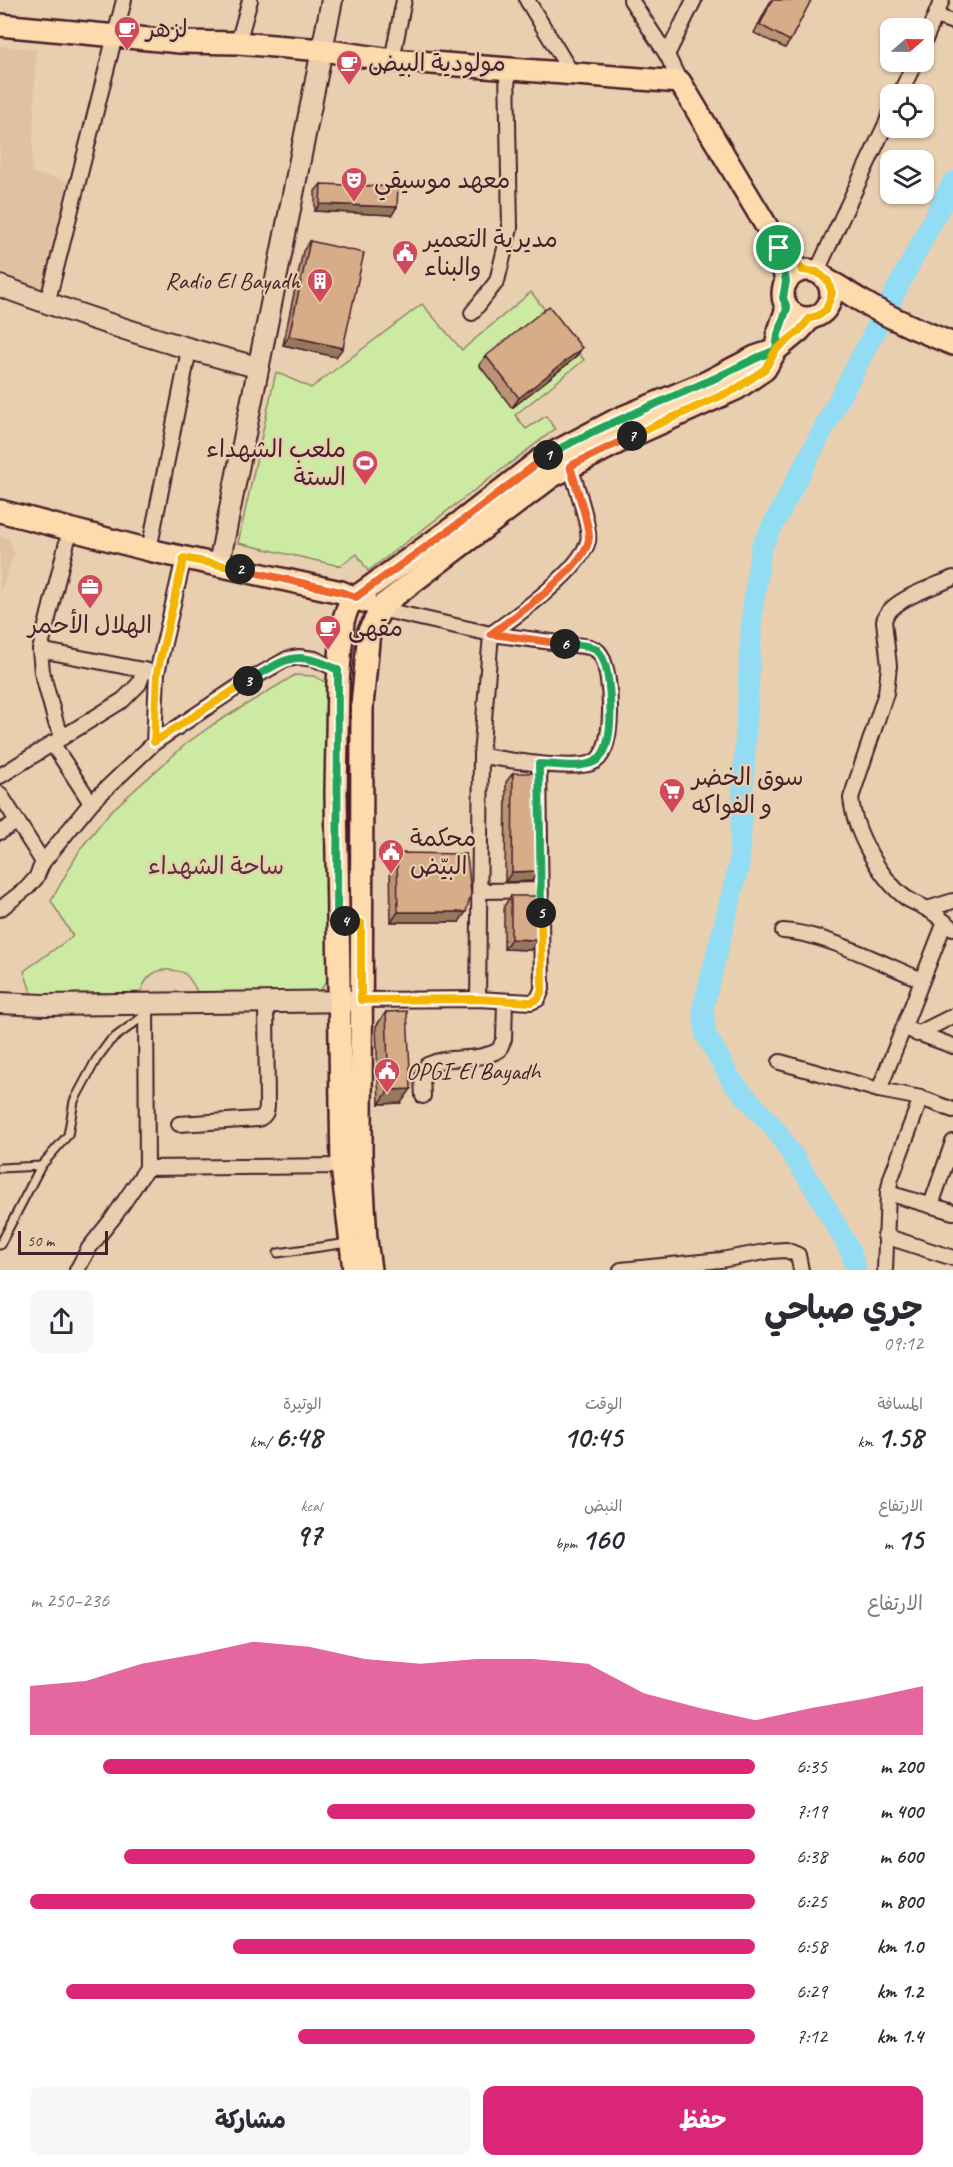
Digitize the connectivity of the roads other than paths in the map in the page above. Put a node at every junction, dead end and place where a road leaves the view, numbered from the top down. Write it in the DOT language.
graph roads {
  1 [pos="124,0"];
  2 [pos="250,0"];
  3 [pos="332,0"];
  4 [pos="404,0"];
  5 [pos="527,0"];
  6 [pos="631,0"];
  7 [pos="694,0"];
  8 [pos="942,0"];
  9 [pos="936,16"];
  10 [pos="934,20"];
  11 [pos="953,22"];
  12 [pos="0,25"];
  13 [pos="115,37"];
  14 [pos="238,43"];
  15 [pos="322,50"];
  16 [pos="666,55"];
  17 [pos="392,60"];
  18 [pos="507,69"];
  19 [pos="572,74"];
  20 [pos="680,81"];
  21 [pos="880,135"];
  22 [pos="808,276"];
  23 [pos="0,286"];
  24 [pos="858,299"];
  25 [pos="47,304"];
  26 [pos="829,305"];
  27 [pos="787,308"];
  28 [pos="472,314"];
  29 [pos="810,318"];
  30 [pos="953,344"];
  31 [pos="189,350"];
  32 [pos="776,350"];
  33 [pos="257,367"];
  34 [pos="565,457"];
  35 [pos="0,511"];
  36 [pos="70,530"];
  37 [pos="149,550"];
  38 [pos="184,558"];
  39 [pos="219,564"];
  40 [pos="952,580"];
  41 [pos="356,597"];
  42 [pos="380,609"];
  43 [pos="491,634"];
  44 [pos="40,650"];
  45 [pos="338,670"];
  46 [pos="151,672"];
  47 [pos="57,740"];
  48 [pos="154,742"];
  49 [pos="481,756"];
  50 [pos="539,764"];
  51 [pos="0,776"];
  52 [pos="0,794"];
  53 [pos="91,803"];
  54 [pos="17,822"];
  55 [pos="0,832"];
  56 [pos="43,862"];
  57 [pos="540,890"];
  58 [pos="480,891"];
  59 [pos="953,901"];
  60 [pos="0,909"];
  61 [pos="927,909"];
  62 [pos="337,921"];
  63 [pos="361,923"];
  64 [pos="949,925"];
  65 [pos="783,931"];
  66 [pos="922,980"];
  67 [pos="478,999"];
  68 [pos="350,1001"];
  69 [pos="505,1001"];
  70 [pos="0,1003"];
  71 [pos="266,1003"];
  72 [pos="145,1010"];
  73 [pos="953,1016"];
  74 [pos="904,1028"];
  75 [pos="917,1034"];
  76 [pos="953,1046"];
  77 [pos="780,1062"];
  78 [pos="879,1090"];
  79 [pos="423,1096"];
  80 [pos="921,1098"];
  81 [pos="953,1110"];
  82 [pos="179,1124"];
  83 [pos="953,1142"];
  84 [pos="41,1166"];
  85 [pos="342,1166"];
  86 [pos="0,1168"];
  87 [pos="147,1168"];
  88 [pos="888,1193"];
  89 [pos="931,1205"];
  90 [pos="953,1212"];
  91 [pos="885,1236"];
  92 [pos="358,1242"];
  93 [pos="0,1245"];
  94 [pos="278,1253"];
  95 [pos="953,1258"];
  96 [pos="77,1270"];
  97 [pos="354,1270"];
  98 [pos="370,1270"];
  99 [pos="621,1270"];
  100 [pos="801,1270"];
  101 [pos="885,1270"];
  1 -- 13 [label="street"];
  2 -- 14 [label="street"];
  3 -- 15 [label="street"];
  4 -- 17 [label="street"];
  5 -- 19 [label="street"];
  6 -- 16 [label="street"];
  7 -- 16 [label="street"];
  8 -- 9 [label="street"];
  9 -- 10 [label="street"];
  9 -- 11 [label="street"];
  12 -- 13 [label="main road"];
  13 -- 14 [label="main road"];
  13 -- 25 [label="street"];
  14 -- 15 [label="main road"];
  15 -- 17 [label="main road"];
  15 -- 33 [label="street"];
  16 -- 20 [label="street"];
  17 -- 18 [label="main road"];
  18 -- 19 [label="main road"];
  18 -- 28 [label="street"];
  19 -- 20 [label="main road"];
  20 -- 22 [label="main road"];
  21 -- 22 [label="street"];
  22 -- 24 [label="main road"];
  22 -- 26 [label="main road"];
  22 -- 27 [label="main road"];
  23 -- 25 [label="street"];
  24 -- 26 [label="main road"];
  24 -- 30 [label="main road"];
  25 -- 31 [label="street"];
  26 -- 29 [label="main road"];
  27 -- 29 [label="main road"];
  27 -- 32 [label="main road"];
  29 -- 32 [label="main road"];
  31 -- 33 [label="street"];
  31 -- 37 [label="street"];
  32 -- 34 [label="main road"];
  33 -- 39 [label="street"];
  34 -- 41 [label="main road"];
  34 -- 42 [label="main road"];
  34 -- 43 [label="street"];
  35 -- 36 [label="main road"];
  36 -- 37 [label="main road"];
  36 -- 44 [label="street"];
  37 -- 38 [label="main road"];
  38 -- 39 [label="main road"];
  38 -- 46 [label="street"];
  39 -- 41 [label="main road"];
  40 -- 61 [label="street"];
  41 -- 42 [label="main road"];
  41 -- 45 [label="main road"];
  42 -- 43 [label="street"];
  42 -- 63 [label="main road"];
  43 -- 49 [label="street"];
  43 -- 50 [label="street"];
  44 -- 46 [label="street"];
  44 -- 47 [label="street"];
  45 -- 48 [label="street"];
  45 -- 62 [label="main road"];
  46 -- 47 [label="street"];
  46 -- 48 [label="street"];
  47 -- 51 [label="street"];
  47 -- 53 [label="street"];
  48 -- 53 [label="street"];
  49 -- 50 [label="street"];
  49 -- 58 [label="street"];
  50 -- 57 [label="street"];
  52 -- 54 [label="street"];
  53 -- 56 [label="street"];
  54 -- 55 [label="street"];
  54 -- 56 [label="street"];
  56 -- 60 [label="street"];
  57 -- 58 [label="street"];
  57 -- 69 [label="street"];
  58 -- 67 [label="street"];
  59 -- 61 [label="street"];
  61 -- 64 [label="street"];
  62 -- 63 [label="main road"];
  62 -- 68 [label="main road"];
  63 -- 68 [label="main road"];
  64 -- 66 [label="street"];
  65 -- 66 [label="street"];
  66 -- 74 [label="street"];
  67 -- 68 [label="street"];
  67 -- 69 [label="street"];
  68 -- 71 [label="street"];
  68 -- 85 [label="main road"];
  68 -- 92 [label="main road"];
  69 -- 79 [label="street"];
  70 -- 72 [label="street"];
  71 -- 72 [label="street"];
  71 -- 82 [label="street"];
  72 -- 84 [label="lane"];
  72 -- 87 [label="street"];
  73 -- 75 [label="street"];
  74 -- 75 [label="street"];
  74 -- 78 [label="street"];
  75 -- 76 [label="street"];
  77 -- 78 [label="street"];
  78 -- 80 [label="street"];
  80 -- 81 [label="street"];
  80 -- 88 [label="street"];
  83 -- 89 [label="street"];
  84 -- 86 [label="lane"];
  84 -- 93 [label="lane"];
  85 -- 87 [label="street"];
  85 -- 92 [label="main road"];
  87 -- 96 [label="street"];
  88 -- 89 [label="street"];
  88 -- 91 [label="street"];
  89 -- 90 [label="street"];
  91 -- 95 [label="street"];
  91 -- 101 [label="street"];
  92 -- 94 [label="lane"];
  92 -- 97 [label="main road"];
  92 -- 98 [label="main road"];
  99 -- 100 [label="street"];
}
